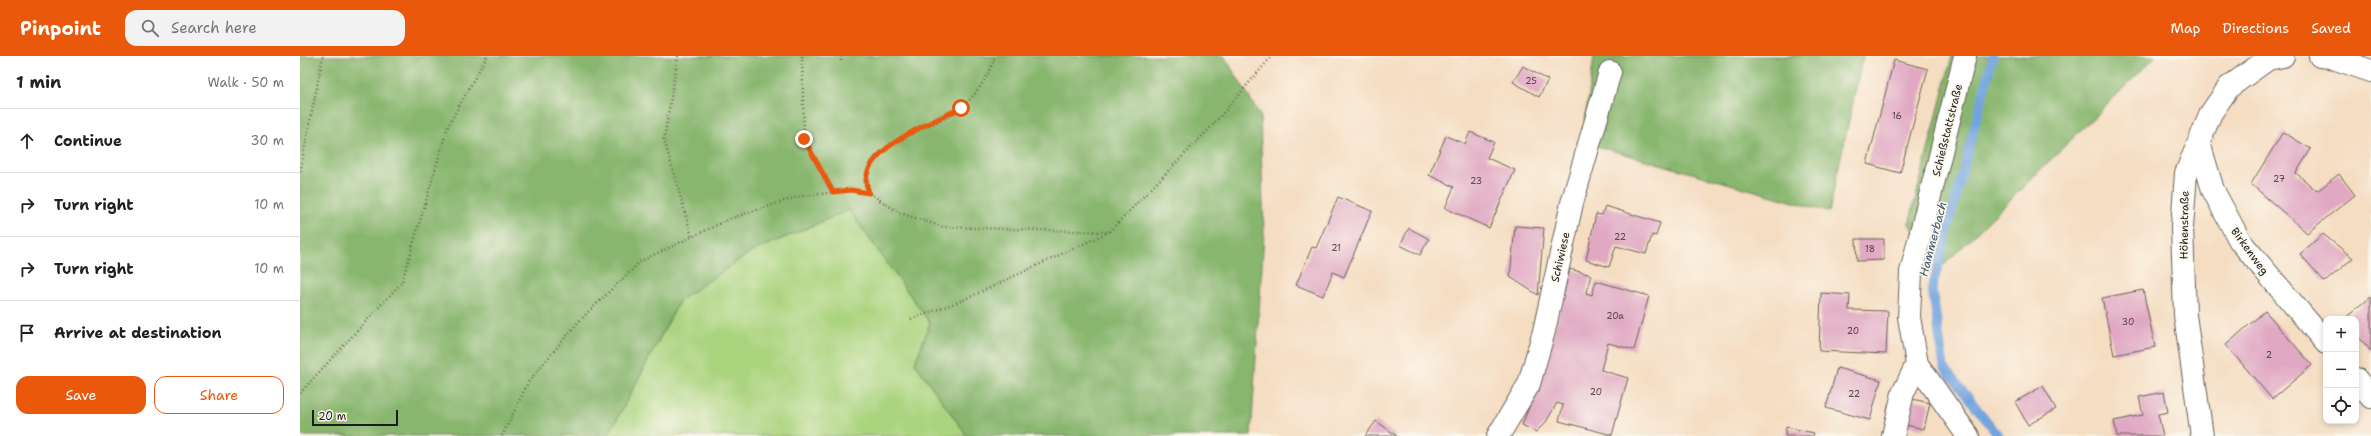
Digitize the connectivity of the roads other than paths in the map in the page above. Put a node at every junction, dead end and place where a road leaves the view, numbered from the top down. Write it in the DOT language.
graph roads {
  1 [pos="1965,56"];
  2 [pos="2283,56"];
  3 [pos="2320,56"];
  4 [pos="2371,71"];
  5 [pos="1610,72"];
  6 [pos="2199,143"];
  7 [pos="2323,339"];
  8 [pos="1917,364"];
  9 [pos="2359,383"];
  10 [pos="2371,397"];
  11 [pos="1498,436"];
  12 [pos="1893,436"];
  13 [pos="1968,436"];
  14 [pos="2202,436"];
  1 -- 8 [label="street, Schießstattstraße"];
  2 -- 6 [label="street, Höhenstraße"];
  3 -- 4 [label="street"];
  5 -- 11 [label="street, Schiwiese"];
  6 -- 7 [label="street, Birkenweg"];
  6 -- 14 [label="street, Höhenstraße"];
  8 -- 12 [label="street"];
  8 -- 13 [label="street"];
  9 -- 10 [label="street"];
}
